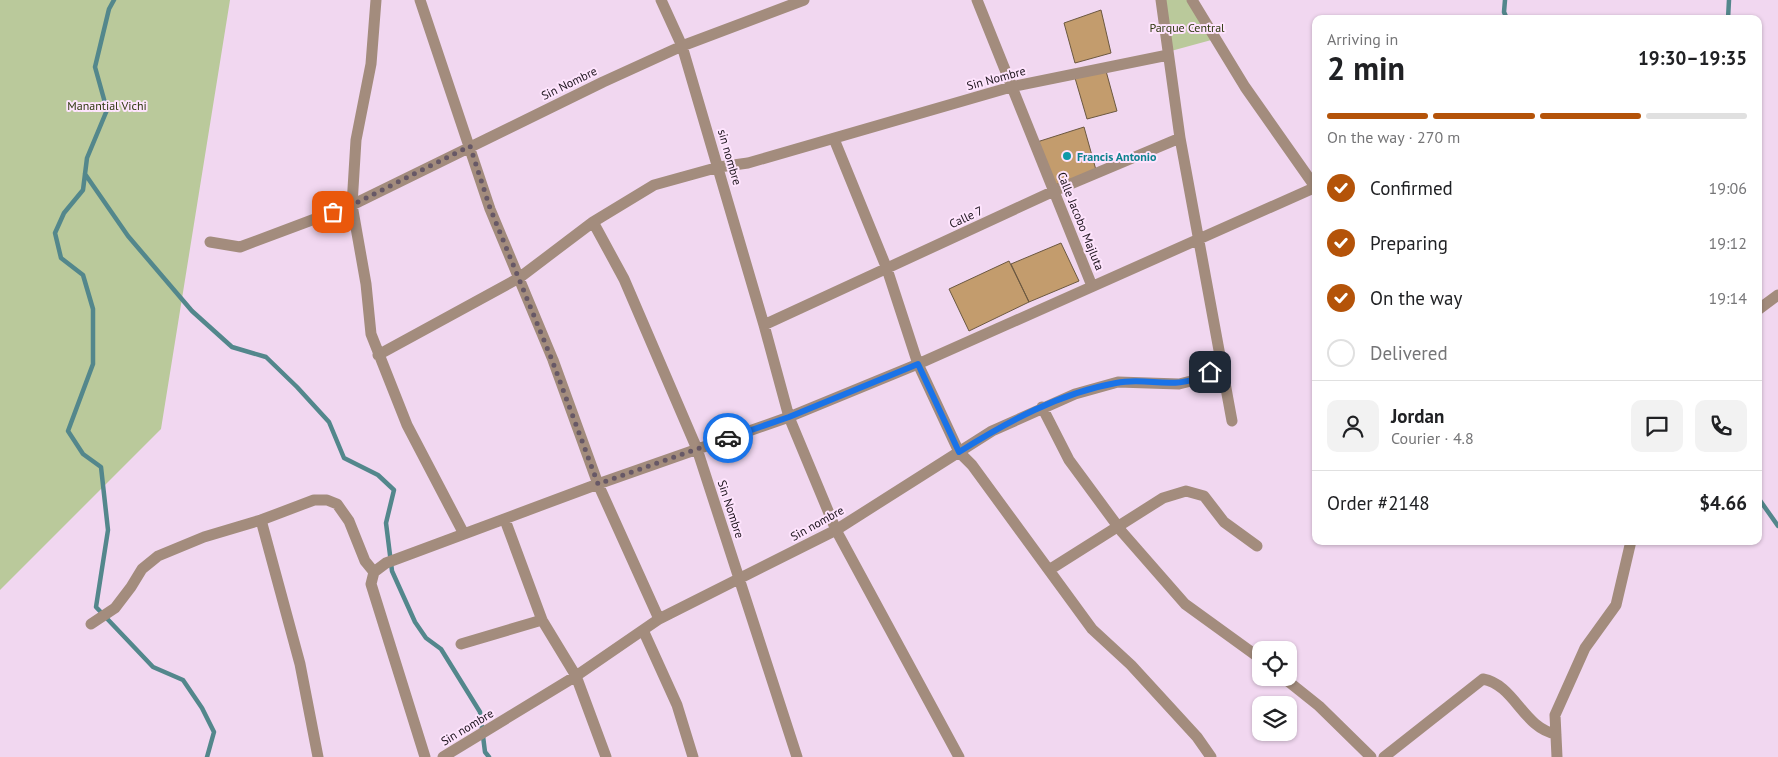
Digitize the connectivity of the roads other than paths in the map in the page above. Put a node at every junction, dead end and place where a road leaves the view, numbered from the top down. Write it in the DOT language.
graph roads {
  1 [pos="376,0"];
  2 [pos="420,0"];
  3 [pos="661,0"];
  4 [pos="804,0"];
  5 [pos="977,0"];
  6 [pos="1161,0"];
  7 [pos="1192,0"];
  8 [pos="682,46"];
  9 [pos="1168,55"];
  10 [pos="1011,88"];
  11 [pos="834,138"];
  12 [pos="1180,138"];
  13 [pos="470,146"];
  14 [pos="719,167"];
  15 [pos="1312,181"];
  16 [pos="1312,189"];
  17 [pos="1054,191"];
  18 [pos="352,205"];
  19 [pos="594,222"];
  20 [pos="1199,239"];
  21 [pos="210,242"];
  22 [pos="887,269"];
  23 [pos="519,278"];
  24 [pos="1092,286"];
  25 [pos="1778,295"];
  26 [pos="1762,307"];
  27 [pos="764,325"];
  28 [pos="378,355"];
  29 [pos="918,364"];
  30 [pos="1220,366"];
  31 [pos="1042,407"];
  32 [pos="789,417"];
  33 [pos="1232,421"];
  34 [pos="697,449"];
  35 [pos="959,452"];
  36 [pos="598,484"];
  37 [pos="261,520"];
  38 [pos="505,520"];
  39 [pos="1118,526"];
  40 [pos="836,530"];
  41 [pos="464,534"];
  42 [pos="1630,545"];
  43 [pos="1257,546"];
  44 [pos="1049,570"];
  45 [pos="374,572"];
  46 [pos="739,580"];
  47 [pos="659,619"];
  48 [pos="542,620"];
  49 [pos="92,624"];
  50 [pos="643,630"];
  51 [pos="461,644"];
  52 [pos="1252,652"];
  53 [pos="576,676"];
  54 [pos="1294,686"];
  55 [pos="1556,734"];
  56 [pos="318,757"];
  57 [pos="425,757"];
  58 [pos="444,757"];
  59 [pos="606,757"];
  60 [pos="693,757"];
  61 [pos="797,757"];
  62 [pos="959,757"];
  63 [pos="1211,757"];
  64 [pos="1371,757"];
  65 [pos="1384,757"];
  66 [pos="1557,757"];
  1 -- 18 [label="street"];
  2 -- 13 [label="street"];
  3 -- 8 [label="street, sin nombre"];
  4 -- 8 [label="street, Sin Nombre"];
  5 -- 10 [label="street, Calle Jacobo Majluta"];
  6 -- 9 [label="street"];
  7 -- 15 [label="street"];
  8 -- 13 [label="street, Sin Nombre"];
  8 -- 14 [label="street, sin nombre"];
  9 -- 10 [label="street, Sin Nombre"];
  9 -- 12 [label="street"];
  10 -- 11 [label="street, Sin Nombre"];
  10 -- 17 [label="street, Calle Jacobo Majluta"];
  11 -- 14 [label="street, Sin Nombre"];
  11 -- 22 [label="street"];
  12 -- 17 [label="street, Calle 7"];
  12 -- 20 [label="street"];
  13 -- 18 [label="street, Sin Nombre"];
  13 -- 23 [label="street"];
  14 -- 19 [label="street, Sin Nombre"];
  14 -- 27 [label="street, sin nombre"];
  16 -- 20 [label="street"];
  17 -- 22 [label="street, Calle 7"];
  17 -- 24 [label="street, Calle Jacobo Majluta"];
  18 -- 21 [label="street, Sin Nombre"];
  18 -- 28 [label="street"];
  19 -- 23 [label="street, Sin Nombre"];
  19 -- 34 [label="street, Sin Nombre"];
  20 -- 24 [label="street"];
  20 -- 30 [label="street"];
  22 -- 27 [label="street, Calle 7"];
  22 -- 29 [label="street"];
  23 -- 28 [label="street, Sin Nombre"];
  23 -- 36 [label="street"];
  24 -- 29 [label="street"];
  25 -- 26 [label="street"];
  27 -- 32 [label="street, sin nombre"];
  28 -- 41 [label="street"];
  29 -- 32 [label="street"];
  29 -- 35 [label="street"];
  30 -- 31 [label="street, Sin nombre"];
  30 -- 33 [label="street"];
  31 -- 35 [label="street, Sin nombre"];
  31 -- 39 [label="street"];
  32 -- 34 [label="street"];
  32 -- 40 [label="street, sin nombre"];
  34 -- 36 [label="street"];
  34 -- 46 [label="street, Sin Nombre"];
  35 -- 40 [label="street, Sin nombre"];
  35 -- 44 [label="street"];
  36 -- 38 [label="street"];
  36 -- 47 [label="street"];
  37 -- 45 [label="street"];
  37 -- 49 [label="street"];
  37 -- 56 [label="street"];
  38 -- 41 [label="street"];
  38 -- 48 [label="street"];
  39 -- 43 [label="street"];
  39 -- 44 [label="street"];
  39 -- 52 [label="street"];
  40 -- 46 [label="street, Sin nombre"];
  40 -- 62 [label="street, sin nombre"];
  41 -- 45 [label="street"];
  42 -- 55 [label="street"];
  44 -- 63 [label="street"];
  45 -- 57 [label="street"];
  46 -- 47 [label="street, Sin nombre"];
  46 -- 61 [label="street, Sin Nombre"];
  47 -- 50 [label="street, Sin nombre"];
  48 -- 51 [label="street"];
  48 -- 53 [label="street"];
  50 -- 53 [label="street, Sin nombre"];
  50 -- 60 [label="street"];
  53 -- 58 [label="street, Sin nombre"];
  53 -- 59 [label="street"];
  54 -- 64 [label="street"];
  55 -- 65 [label="street"];
  55 -- 66 [label="street"];
}
